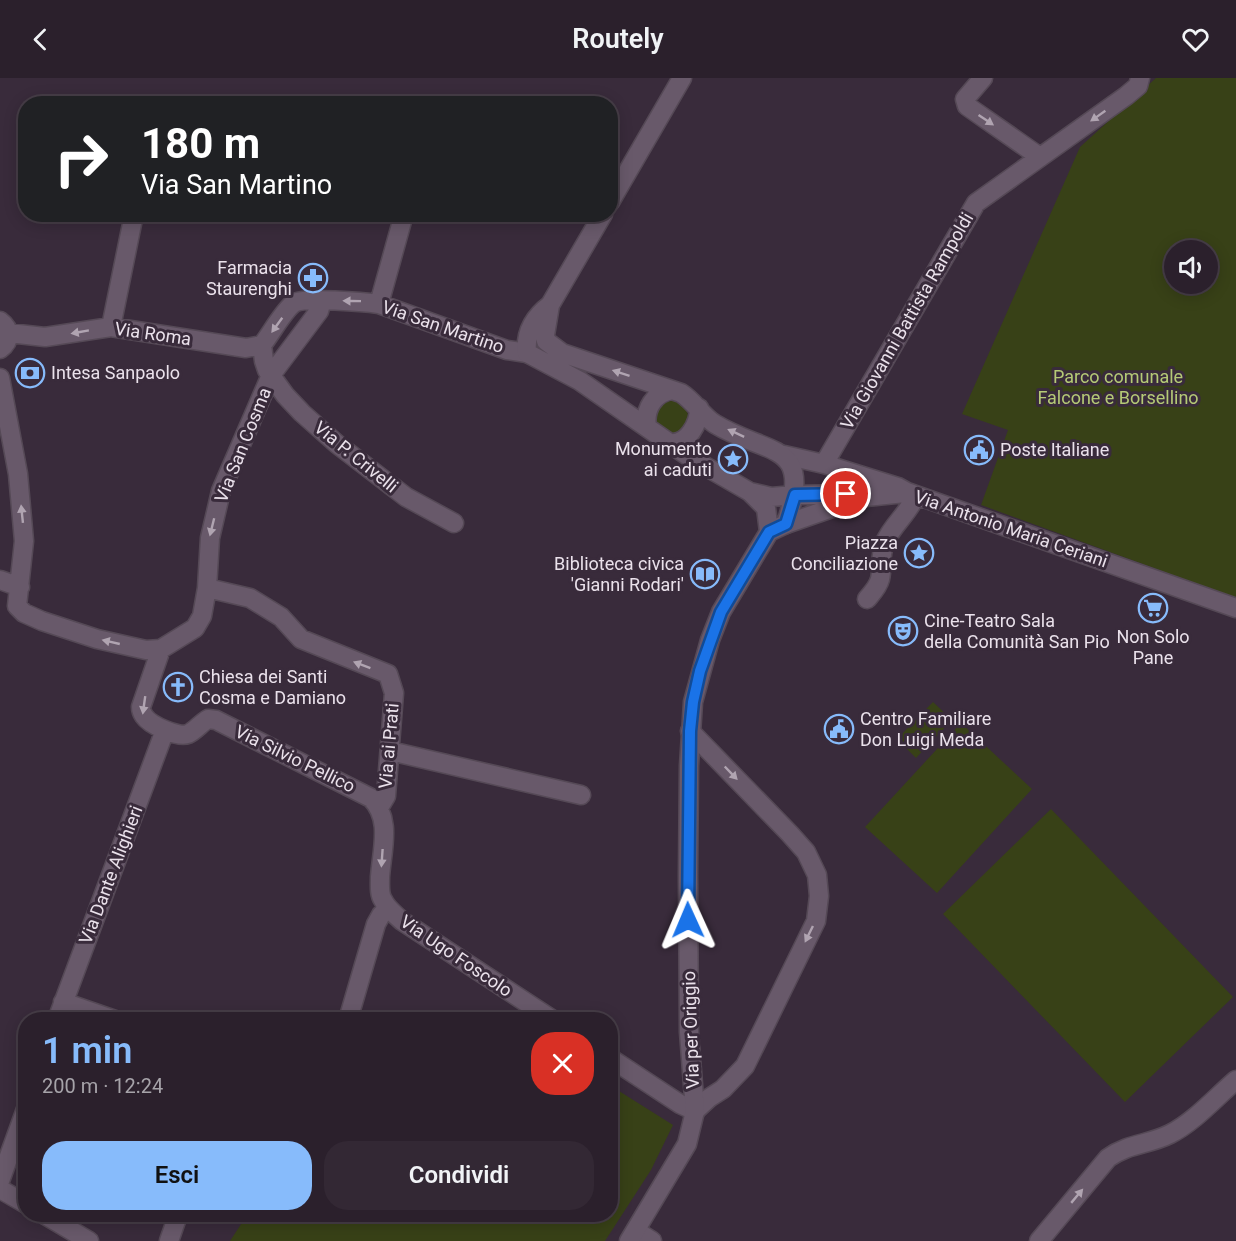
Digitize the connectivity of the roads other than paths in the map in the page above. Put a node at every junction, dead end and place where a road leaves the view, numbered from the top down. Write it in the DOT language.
graph roads {
  1 [pos="682,78"];
  2 [pos="983,78"];
  3 [pos="1140,78"];
  4 [pos="1040,157"];
  5 [pos="618,187"];
  6 [pos="132,222"];
  7 [pos="402,222"];
  8 [pos="598,222"];
  9 [pos="322,301"];
  10 [pos="380,304"];
  11 [pos="550,305"];
  12 [pos="111,327"];
  13 [pos="3,334"];
  14 [pos="262,345"];
  15 [pos="527,353"];
  16 [pos="562,353"];
  17 [pos="271,375"];
  18 [pos="0,378"];
  19 [pos="672,390"];
  20 [pos="699,408"];
  21 [pos="647,427"];
  22 [pos="670,443"];
  23 [pos="784,455"];
  24 [pos="824,464"];
  25 [pos="750,492"];
  26 [pos="911,494"];
  27 [pos="795,495"];
  28 [pos="866,496"];
  29 [pos="454,523"];
  30 [pos="786,524"];
  31 [pos="769,532"];
  32 [pos="0,580"];
  33 [pos="20,587"];
  34 [pos="207,588"];
  35 [pos="867,599"];
  36 [pos="1236,608"];
  37 [pos="161,649"];
  38 [pos="165,730"];
  39 [pos="690,731"];
  40 [pos="390,751"];
  41 [pos="581,795"];
  42 [pos="380,807"];
  43 [pos="388,909"];
  44 [pos="63,1002"];
  45 [pos="60,1012"];
  46 [pos="92,1012"];
  47 [pos="350,1012"];
  48 [pos="541,1012"];
  49 [pos="618,1063"];
  50 [pos="1236,1080"];
  51 [pos="695,1111"];
  52 [pos="18,1130"];
  53 [pos="0,1181"];
  54 [pos="0,1189"];
  55 [pos="18,1199"];
  56 [pos="57,1222"];
  57 [pos="176,1222"];
  58 [pos="632,1236"];
  59 [pos="89,1241"];
  60 [pos="169,1241"];
  61 [pos="652,1241"];
  62 [pos="1039,1241"];
  1 -- 5 [label="street"];
  2 -- 4 [label="street, one-way"];
  3 -- 4 [label="street, Via Giovanni Battista Rampoldi, one-way"];
  4 -- 24 [label="street, Via Giovanni Battista Rampoldi"];
  6 -- 12 [label="street"];
  7 -- 10 [label="street"];
  8 -- 11 [label="street"];
  10 -- 9 [label="street, Via San Martino, one-way"];
  9 -- 14 [label="street, Via San Martino, one-way"];
  9 -- 17 [label="street, Via San Cosma"];
  10 -- 15 [label="street, Via San Martino"];
  11 -- 15 [label="street, Via San Martino"];
  11 -- 16 [label="street"];
  12 -- 13 [label="street, Via Roma, one-way"];
  12 -- 14 [label="street, Via Roma"];
  14 -- 17 [label="street, Via P. Crivelli"];
  15 -- 16 [label="street, Via San Martino"];
  15 -- 21 [label="street, Via San Martino"];
  19 -- 16 [label="street, Via San Martino, one-way"];
  17 -- 29 [label="street, Via P. Crivelli"];
  17 -- 34 [label="street, Via San Cosma, one-way"];
  33 -- 18 [label="street, one-way"];
  19 -- 20 [label="street, Via San Martino"];
  19 -- 21 [label="street"];
  20 -- 22 [label="street"];
  23 -- 20 [label="street, Via San Martino, one-way"];
  21 -- 22 [label="street, Via San Martino"];
  22 -- 25 [label="street, Via San Martino"];
  23 -- 24 [label="street, Via Antonio Maria Ceriani"];
  23 -- 27 [label="street"];
  24 -- 26 [label="street, Via Antonio Maria Ceriani"];
  25 -- 27 [label="street, Via San Martino"];
  25 -- 31 [label="street"];
  26 -- 28 [label="street, Via San Martino"];
  26 -- 35 [label="street"];
  26 -- 36 [label="street, Via Antonio Maria Ceriani"];
  27 -- 28 [label="street, Via San Martino"];
  27 -- 30 [label="street"];
  28 -- 30 [label="street"];
  30 -- 31 [label="street"];
  31 -- 39 [label="street, Via per Origgio"];
  32 -- 33 [label="street"];
  37 -- 33 [label="street, one-way"];
  34 -- 37 [label="street, Via San Cosma"];
  40 -- 34 [label="street, Via ai Prati, one-way"];
  37 -- 38 [label="street, one-way"];
  38 -- 42 [label="street, Via Silvio Pellico"];
  38 -- 44 [label="street, Via Dante Alighieri"];
  39 -- 51 [label="street, Via per Origgio"];
  39 -- 51 [label="street, one-way"];
  40 -- 41 [label="street"];
  40 -- 42 [label="street, Via ai Prati"];
  42 -- 43 [label="street, Via Ugo Foscolo, one-way"];
  43 -- 47 [label="street"];
  43 -- 48 [label="street, Via Ugo Foscolo"];
  44 -- 45 [label="street, Via Dante Alighieri"];
  44 -- 46 [label="street"];
  49 -- 51 [label="street"];
  62 -- 50 [label="street, one-way"];
  51 -- 58 [label="street, Via per Origgio"];
  52 -- 53 [label="street"];
  54 -- 55 [label="street"];
  56 -- 59 [label="street"];
  57 -- 60 [label="street"];
  58 -- 61 [label="street"];
}
